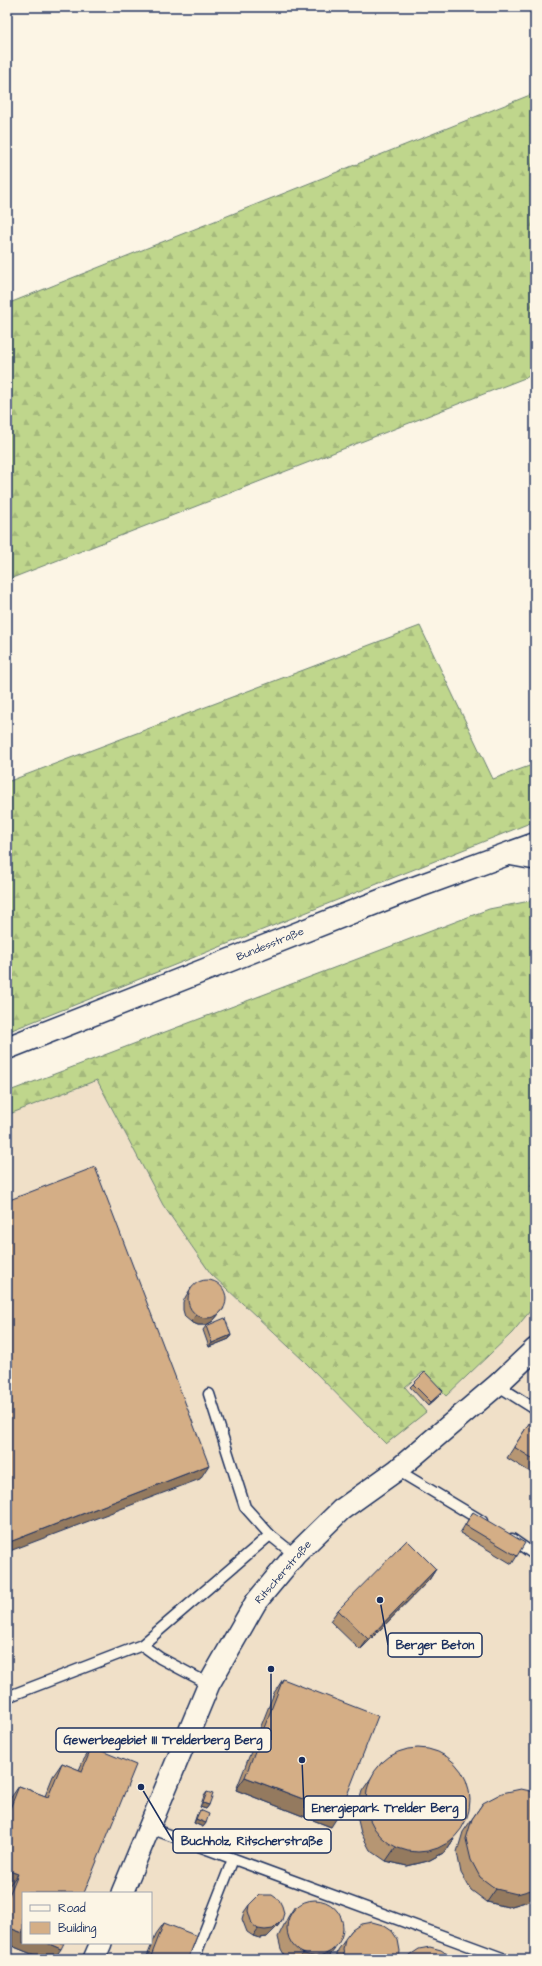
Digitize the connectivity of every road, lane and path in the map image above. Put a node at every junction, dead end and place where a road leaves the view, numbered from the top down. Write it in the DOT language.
graph roads {
  1 [pos="535,844"];
  2 [pos="508,854"];
  3 [pos="535,859"];
  4 [pos="7,1048"];
  5 [pos="535,1349"];
  6 [pos="497,1385"];
  7 [pos="209,1394"];
  8 [pos="535,1409"];
  9 [pos="397,1470"];
  10 [pos="489,1525"];
  11 [pos="502,1533"];
  12 [pos="270,1535"];
  13 [pos="295,1555"];
  14 [pos="535,1555"];
  15 [pos="142,1645"];
  16 [pos="210,1684"];
  17 [pos="7,1697"];
  18 [pos="150,1828"];
  19 [pos="233,1858"];
  20 [pos="122,1892"];
  21 [pos="101,1944"];
  22 [pos="94,1959"];
  23 [pos="194,1959"];
  24 [pos="505,1959"];
  1 -- 2 [label="main road, Bundesstraße"];
  2 -- 3 [label="street"];
  2 -- 4 [label="main road, Bundesstraße"];
  5 -- 6 [label="street, Ritscherstraße"];
  6 -- 8 [label="lane"];
  6 -- 9 [label="street, Ritscherstraße"];
  7 -- 12 [label="lane"];
  9 -- 10 [label="lane"];
  9 -- 13 [label="street, Ritscherstraße"];
  11 -- 14 [label="lane"];
  12 -- 13 [label="lane"];
  12 -- 15 [label="lane"];
  13 -- 16 [label="street, Ritscherstraße"];
  15 -- 16 [label="lane"];
  15 -- 17 [label="lane"];
  16 -- 18 [label="street, Ritscherstraße"];
  18 -- 19 [label="lane"];
  18 -- 20 [label="street, Ritscherstraße"];
  19 -- 23 [label="lane"];
  19 -- 24 [label="lane"];
  21 -- 22 [label="street"];
}
